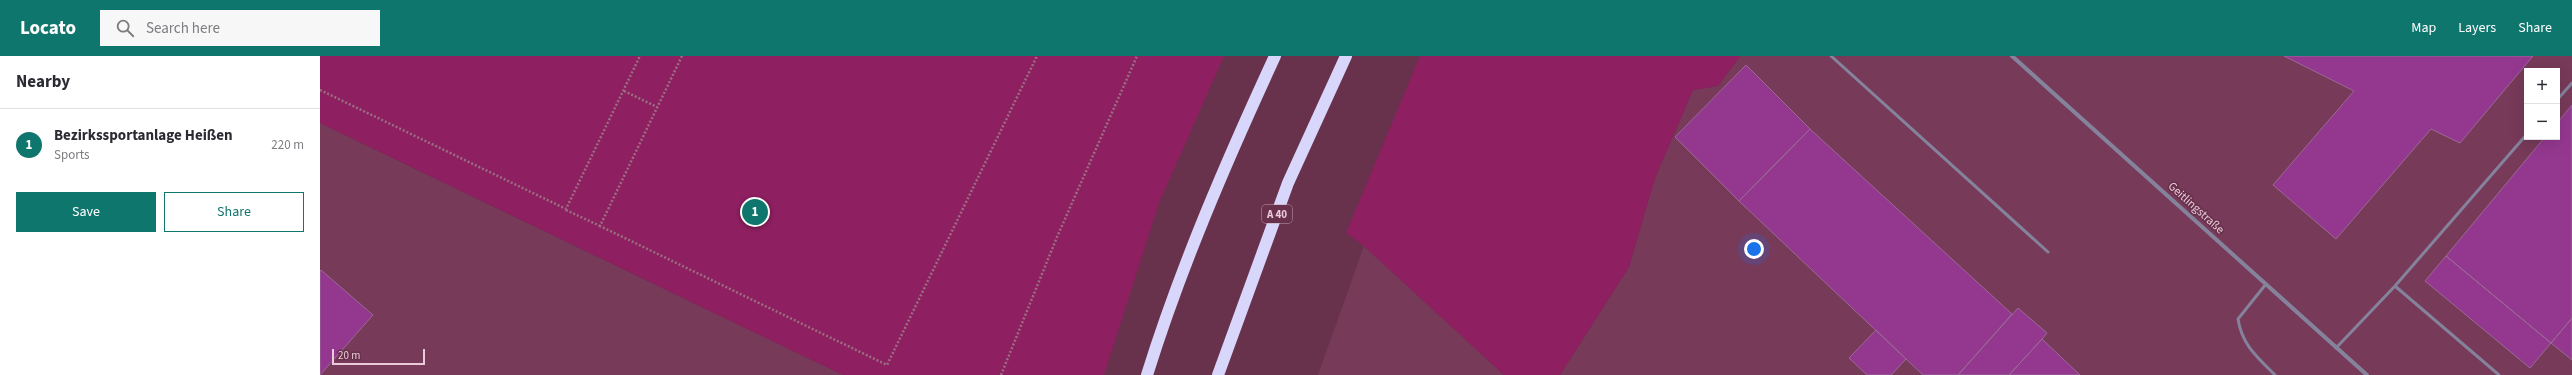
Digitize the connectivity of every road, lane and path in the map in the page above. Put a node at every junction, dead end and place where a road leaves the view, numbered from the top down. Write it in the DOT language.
graph roads {
  1 [pos="640,56"];
  2 [pos="682,56"];
  3 [pos="1037,56"];
  4 [pos="1137,56"];
  5 [pos="1275,56"];
  6 [pos="1346,56"];
  7 [pos="1831,56"];
  8 [pos="2012,56"];
  9 [pos="2572,83"];
  10 [pos="320,90"];
  11 [pos="624,91"];
  12 [pos="2560,97"];
  13 [pos="657,107"];
  14 [pos="2524,137"];
  15 [pos="566,210"];
  16 [pos="600,226"];
  17 [pos="2048,252"];
  18 [pos="2266,284"];
  19 [pos="2395,286"];
  20 [pos="2336,348"];
  21 [pos="1001,375"];
  22 [pos="1147,375"];
  23 [pos="1218,375"];
  24 [pos="2275,375"];
  25 [pos="2367,375"];
  26 [pos="2499,375"];
  1 -- 11 [label="path"];
  2 -- 13 [label="path"];
  3 -- 16 [label="path"];
  4 -- 21 [label="path"];
  5 -- 22 [label="highway"];
  6 -- 23 [label="highway, A 40"];
  7 -- 17 [label="lane"];
  8 -- 18 [label="street, Geitlingstraße"];
  9 -- 12 [label="lane"];
  10 -- 15 [label="path"];
  11 -- 13 [label="path"];
  11 -- 15 [label="path"];
  13 -- 16 [label="path"];
  14 -- 19 [label="lane"];
  15 -- 16 [label="path"];
  18 -- 20 [label="street, Geitlingstraße"];
  18 -- 24 [label="lane"];
  19 -- 20 [label="lane"];
  19 -- 26 [label="lane"];
  20 -- 25 [label="street, Geitlingstraße"];
}
